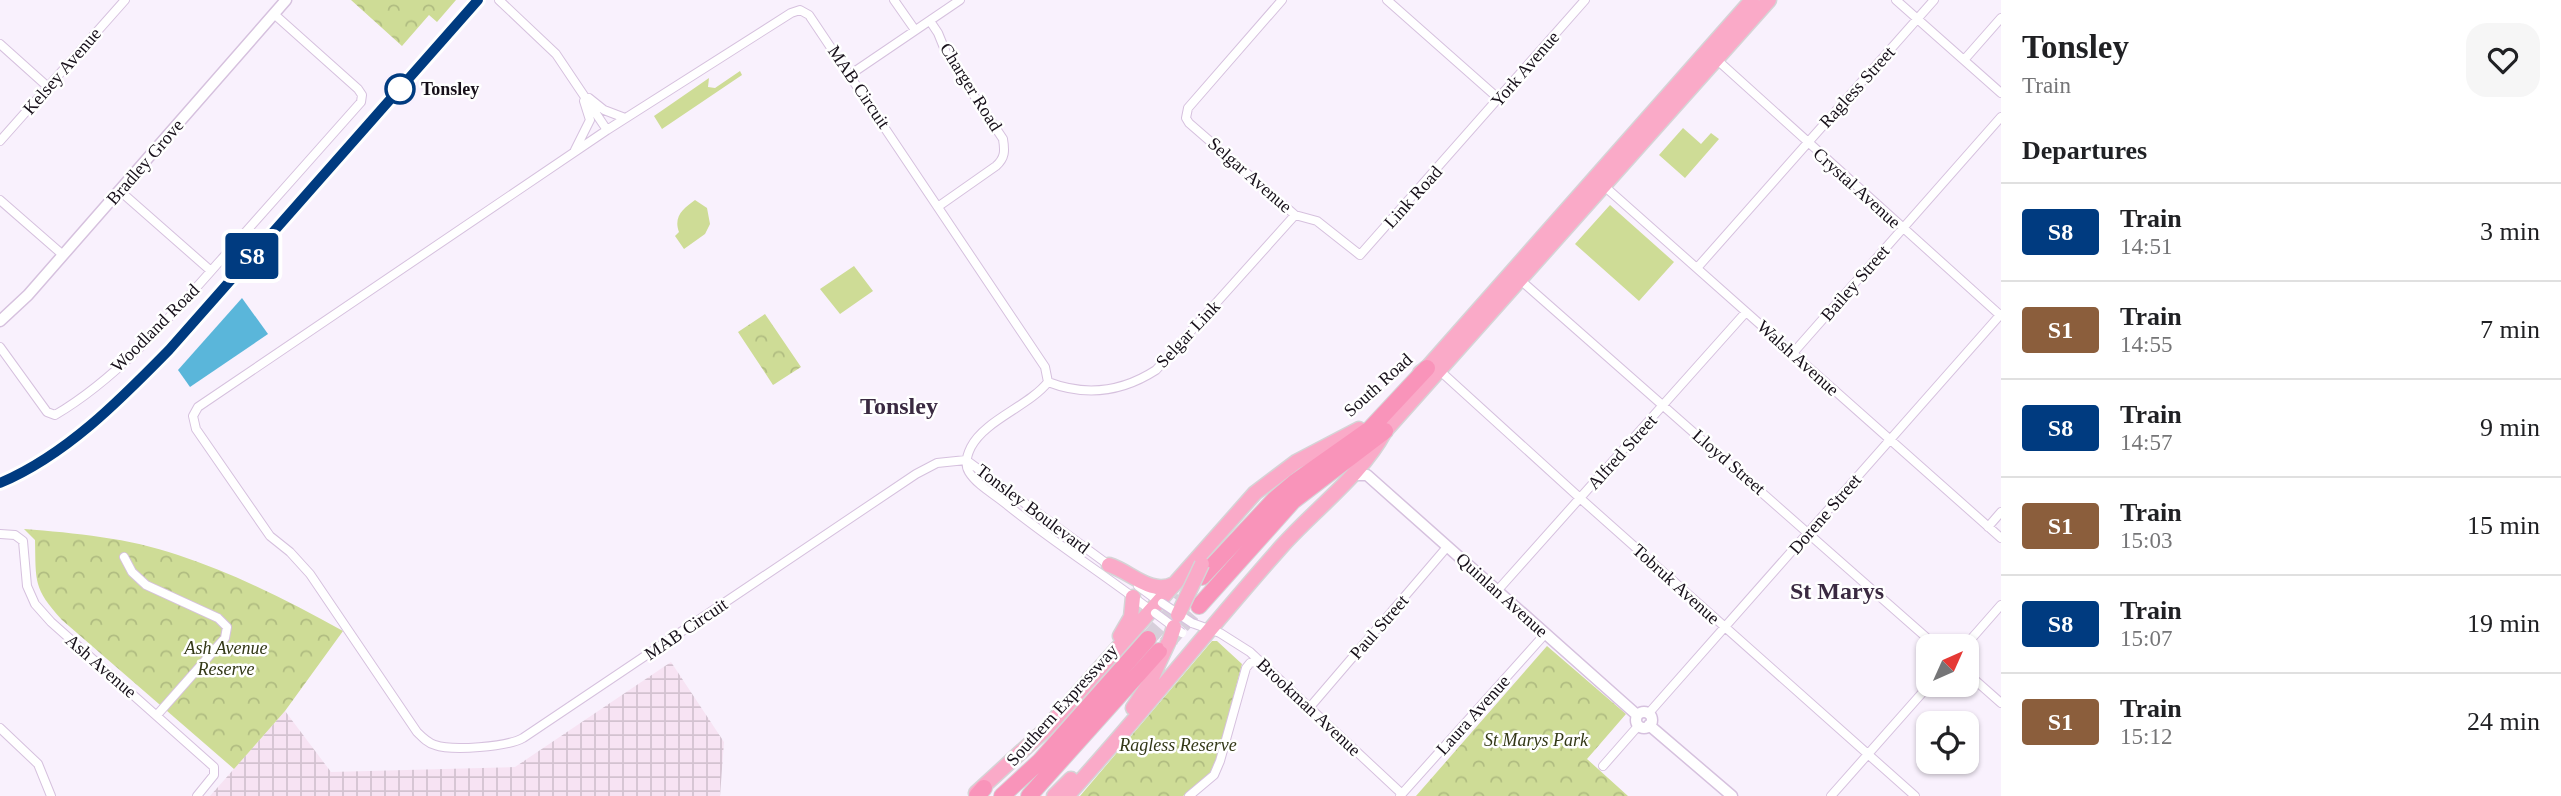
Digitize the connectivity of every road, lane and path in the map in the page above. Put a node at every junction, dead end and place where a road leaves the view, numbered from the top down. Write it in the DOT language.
graph roads {
  1 [pos="125,0"];
  2 [pos="286,0"];
  3 [pos="499,0"];
  4 [pos="894,0"];
  5 [pos="960,0"];
  6 [pos="1282,0"];
  7 [pos="1387,0"];
  8 [pos="1752,0"];
  9 [pos="1769,0"];
  10 [pos="1896,0"];
  11 [pos="1934,0"];
  12 [pos="1580,2"];
  13 [pos="949,3"];
  14 [pos="274,14"];
  15 [pos="2001,18"];
  16 [pos="1918,19"];
  17 [pos="930,20"];
  18 [pos="915,30"];
  19 [pos="0,44"];
  20 [pos="1712,55"];
  21 [pos="1964,60"];
  22 [pos="851,74"];
  23 [pos="48,87"];
  24 [pos="581,91"];
  25 [pos="2001,93"];
  26 [pos="1499,99"];
  27 [pos="2001,117"];
  28 [pos="625,118"];
  29 [pos="607,130"];
  30 [pos="1465,138"];
  31 [pos="0,141"];
  32 [pos="1807,144"];
  33 [pos="575,152"];
  34 [pos="1599,182"];
  35 [pos="120,191"];
  36 [pos="0,200"];
  37 [pos="939,206"];
  38 [pos="1295,215"];
  39 [pos="1903,229"];
  40 [pos="63,255"];
  41 [pos="1360,255"];
  42 [pos="1697,268"];
  43 [pos="211,271"];
  44 [pos="1516,276"];
  45 [pos="1746,312"];
  46 [pos="2001,315"];
  47 [pos="0,321"];
  48 [pos="0,347"];
  49 [pos="1793,353"];
  50 [pos="1433,369"];
  51 [pos="1048,382"];
  52 [pos="1664,405"];
  53 [pos="1385,431"];
  54 [pos="1890,440"];
  55 [pos="1366,458"];
  56 [pos="966,460"];
  57 [pos="1351,475"];
  58 [pos="1367,475"];
  59 [pos="1581,499"];
  60 [pos="2001,512"];
  61 [pos="1226,524"];
  62 [pos="1988,527"];
  63 [pos="1808,532"];
  64 [pos="0,534"];
  65 [pos="2001,538"];
  66 [pos="1447,547"];
  67 [pos="124,556"];
  68 [pos="1109,565"];
  69 [pos="1202,570"];
  70 [pos="1174,584"];
  71 [pos="1497,591"];
  72 [pos="1133,597"];
  73 [pos="2001,605"];
  74 [pos="1199,606"];
  75 [pos="1157,607"];
  76 [pos="1178,625"];
  77 [pos="1725,627"];
  78 [pos="1210,629"];
  79 [pos="1545,634"];
  80 [pos="1923,634"];
  81 [pos="1976,634"];
  82 [pos="1148,639"];
  83 [pos="1197,645"];
  84 [pos="1116,651"];
  85 [pos="1159,652"];
  86 [pos="1258,660"];
  87 [pos="1979,684"];
  88 [pos="1918,697"];
  89 [pos="2001,704"];
  90 [pos="1310,706"];
  91 [pos="157,715"];
  92 [pos="1643,720"];
  93 [pos="0,728"];
  94 [pos="1868,754"];
  95 [pos="1603,766"];
  96 [pos="977,793"];
  97 [pos="1401,795"];
  98 [pos="51,796"];
  99 [pos="197,796"];
  100 [pos="1002,796"];
  101 [pos="1029,796"];
  102 [pos="1054,796"];
  103 [pos="1067,796"];
  104 [pos="1189,796"];
  105 [pos="1732,796"];
  106 [pos="1831,796"];
  107 [pos="1915,796"];
  1 -- 23 [label="street, Kelsey Avenue"];
  2 -- 14 [label="street, Bradley Grove"];
  3 -- 24 [label="street"];
  4 -- 18 [label="street"];
  5 -- 13 [label="street"];
  6 -- 38 [label="street, Selgar Avenue"];
  7 -- 26 [label="street"];
  8 -- 20 [label="highway, South Road"];
  9 -- 20 [label="highway, South Road"];
  10 -- 16 [label="street"];
  11 -- 16 [label="street, Ragless Street"];
  12 -- 26 [label="street, York Avenue"];
  13 -- 17 [label="street"];
  14 -- 35 [label="street, Bradley Grove"];
  14 -- 43 [label="street, Woodland Road"];
  15 -- 21 [label="street"];
  16 -- 21 [label="street"];
  16 -- 32 [label="street, Ragless Street"];
  17 -- 18 [label="street"];
  17 -- 37 [label="street, Charger Road"];
  18 -- 22 [label="street"];
  19 -- 23 [label="street"];
  20 -- 32 [label="street, Crystal Avenue"];
  20 -- 34 [label="highway, South Road"];
  21 -- 25 [label="street"];
  22 -- 28 [label="street, MAB Circuit"];
  22 -- 37 [label="street, MAB Circuit"];
  23 -- 31 [label="street, Kelsey Avenue"];
  24 -- 28 [label="street"];
  24 -- 29 [label="street"];
  24 -- 33 [label="street"];
  26 -- 30 [label="street, York Avenue"];
  27 -- 39 [label="street, Bailey Street"];
  28 -- 29 [label="street, MAB Circuit"];
  29 -- 33 [label="street, MAB Circuit"];
  30 -- 41 [label="street, Link Road"];
  32 -- 39 [label="street, Crystal Avenue"];
  32 -- 42 [label="street, Ragless Street"];
  33 -- 56 [label="street, MAB Circuit"];
  34 -- 42 [label="street, Walsh Avenue"];
  34 -- 44 [label="highway, South Road"];
  35 -- 40 [label="street, Bradley Grove"];
  35 -- 43 [label="street"];
  36 -- 40 [label="street"];
  37 -- 51 [label="street, MAB Circuit"];
  38 -- 41 [label="street, Selgar Avenue"];
  38 -- 51 [label="street, Selgar Link"];
  39 -- 46 [label="street, Crystal Avenue"];
  39 -- 49 [label="street, Bailey Street"];
  40 -- 47 [label="street, Bradley Grove"];
  42 -- 45 [label="street, Walsh Avenue"];
  43 -- 48 [label="street, Woodland Road"];
  44 -- 50 [label="highway, South Road"];
  44 -- 52 [label="street, Lloyd Street"];
  45 -- 49 [label="street, Walsh Avenue"];
  45 -- 52 [label="street, Alfred Street"];
  46 -- 54 [label="street, Dorene Street"];
  49 -- 54 [label="street, Walsh Avenue"];
  50 -- 53 [label="highway, South Road"];
  50 -- 59 [label="street, Tobruk Avenue"];
  50 -- 61 [label="highway, South Road"];
  50 -- 69 [label="highway"];
  51 -- 56 [label="street"];
  52 -- 59 [label="street, Alfred Street"];
  52 -- 63 [label="street, Lloyd Street"];
  53 -- 55 [label="highway, South Road"];
  53 -- 74 [label="highway"];
  54 -- 62 [label="street, Walsh Avenue"];
  54 -- 63 [label="street, Dorene Street"];
  55 -- 57 [label="highway, South Road"];
  55 -- 58 [label="street"];
  56 -- 68 [label="street, Tonsley Boulevard"];
  56 -- 72 [label="street, Tonsley Boulevard"];
  57 -- 58 [label="street"];
  57 -- 78 [label="highway, South Road"];
  58 -- 66 [label="street, Quinlan Avenue"];
  59 -- 71 [label="street, Alfred Street"];
  59 -- 77 [label="street, Tobruk Avenue"];
  60 -- 62 [label="street"];
  61 -- 69 [label="highway"];
  61 -- 70 [label="highway, South Road"];
  62 -- 65 [label="street, Walsh Avenue"];
  63 -- 77 [label="street, Dorene Street"];
  63 -- 80 [label="street, Lloyd Street"];
  64 -- 91 [label="street, Ash Avenue"];
  66 -- 71 [label="street, Quinlan Avenue"];
  66 -- 90 [label="street, Paul Street"];
  67 -- 91 [label="street"];
  68 -- 70 [label="highway"];
  68 -- 75 [label="street, Tonsley Boulevard"];
  69 -- 76 [label="highway, bridge"];
  70 -- 75 [label="highway, South Road"];
  71 -- 79 [label="street, Quinlan Avenue"];
  72 -- 75 [label="street, Tonsley Boulevard"];
  72 -- 84 [label="highway"];
  73 -- 81 [label="street"];
  75 -- 76 [label="street, Tonsley Boulevard, bridge"];
  75 -- 76 [label="street, Tonsley Boulevard, bridge"];
  75 -- 84 [label="highway, South Road"];
  76 -- 78 [label="street, Tonsley Boulevard, bridge"];
  76 -- 83 [label="street, Tonsley Boulevard"];
  76 -- 102 [label="highway, bridge"];
  77 -- 92 [label="street, Dorene Street"];
  77 -- 94 [label="street, Tobruk Avenue"];
  78 -- 83 [label="highway, South Road"];
  78 -- 86 [label="street, Brookman Avenue"];
  79 -- 92 [label="street, Quinlan Avenue"];
  79 -- 97 [label="street, Laura Avenue"];
  82 -- 100 [label="highway, Southern Expressway"];
  83 -- 103 [label="highway, South Road"];
  84 -- 96 [label="highway, South Road"];
  85 -- 101 [label="highway"];
  86 -- 90 [label="street, Brookman Avenue"];
  86 -- 104 [label="street"];
  87 -- 89 [label="street"];
  88 -- 94 [label="street"];
  90 -- 97 [label="street, Brookman Avenue"];
  91 -- 99 [label="street, Ash Avenue"];
  92 -- 95 [label="street, Dorene Street"];
  92 -- 105 [label="street, Quinlan Avenue"];
  93 -- 98 [label="street"];
  94 -- 106 [label="street"];
  94 -- 107 [label="street, Tobruk Avenue"];
}
